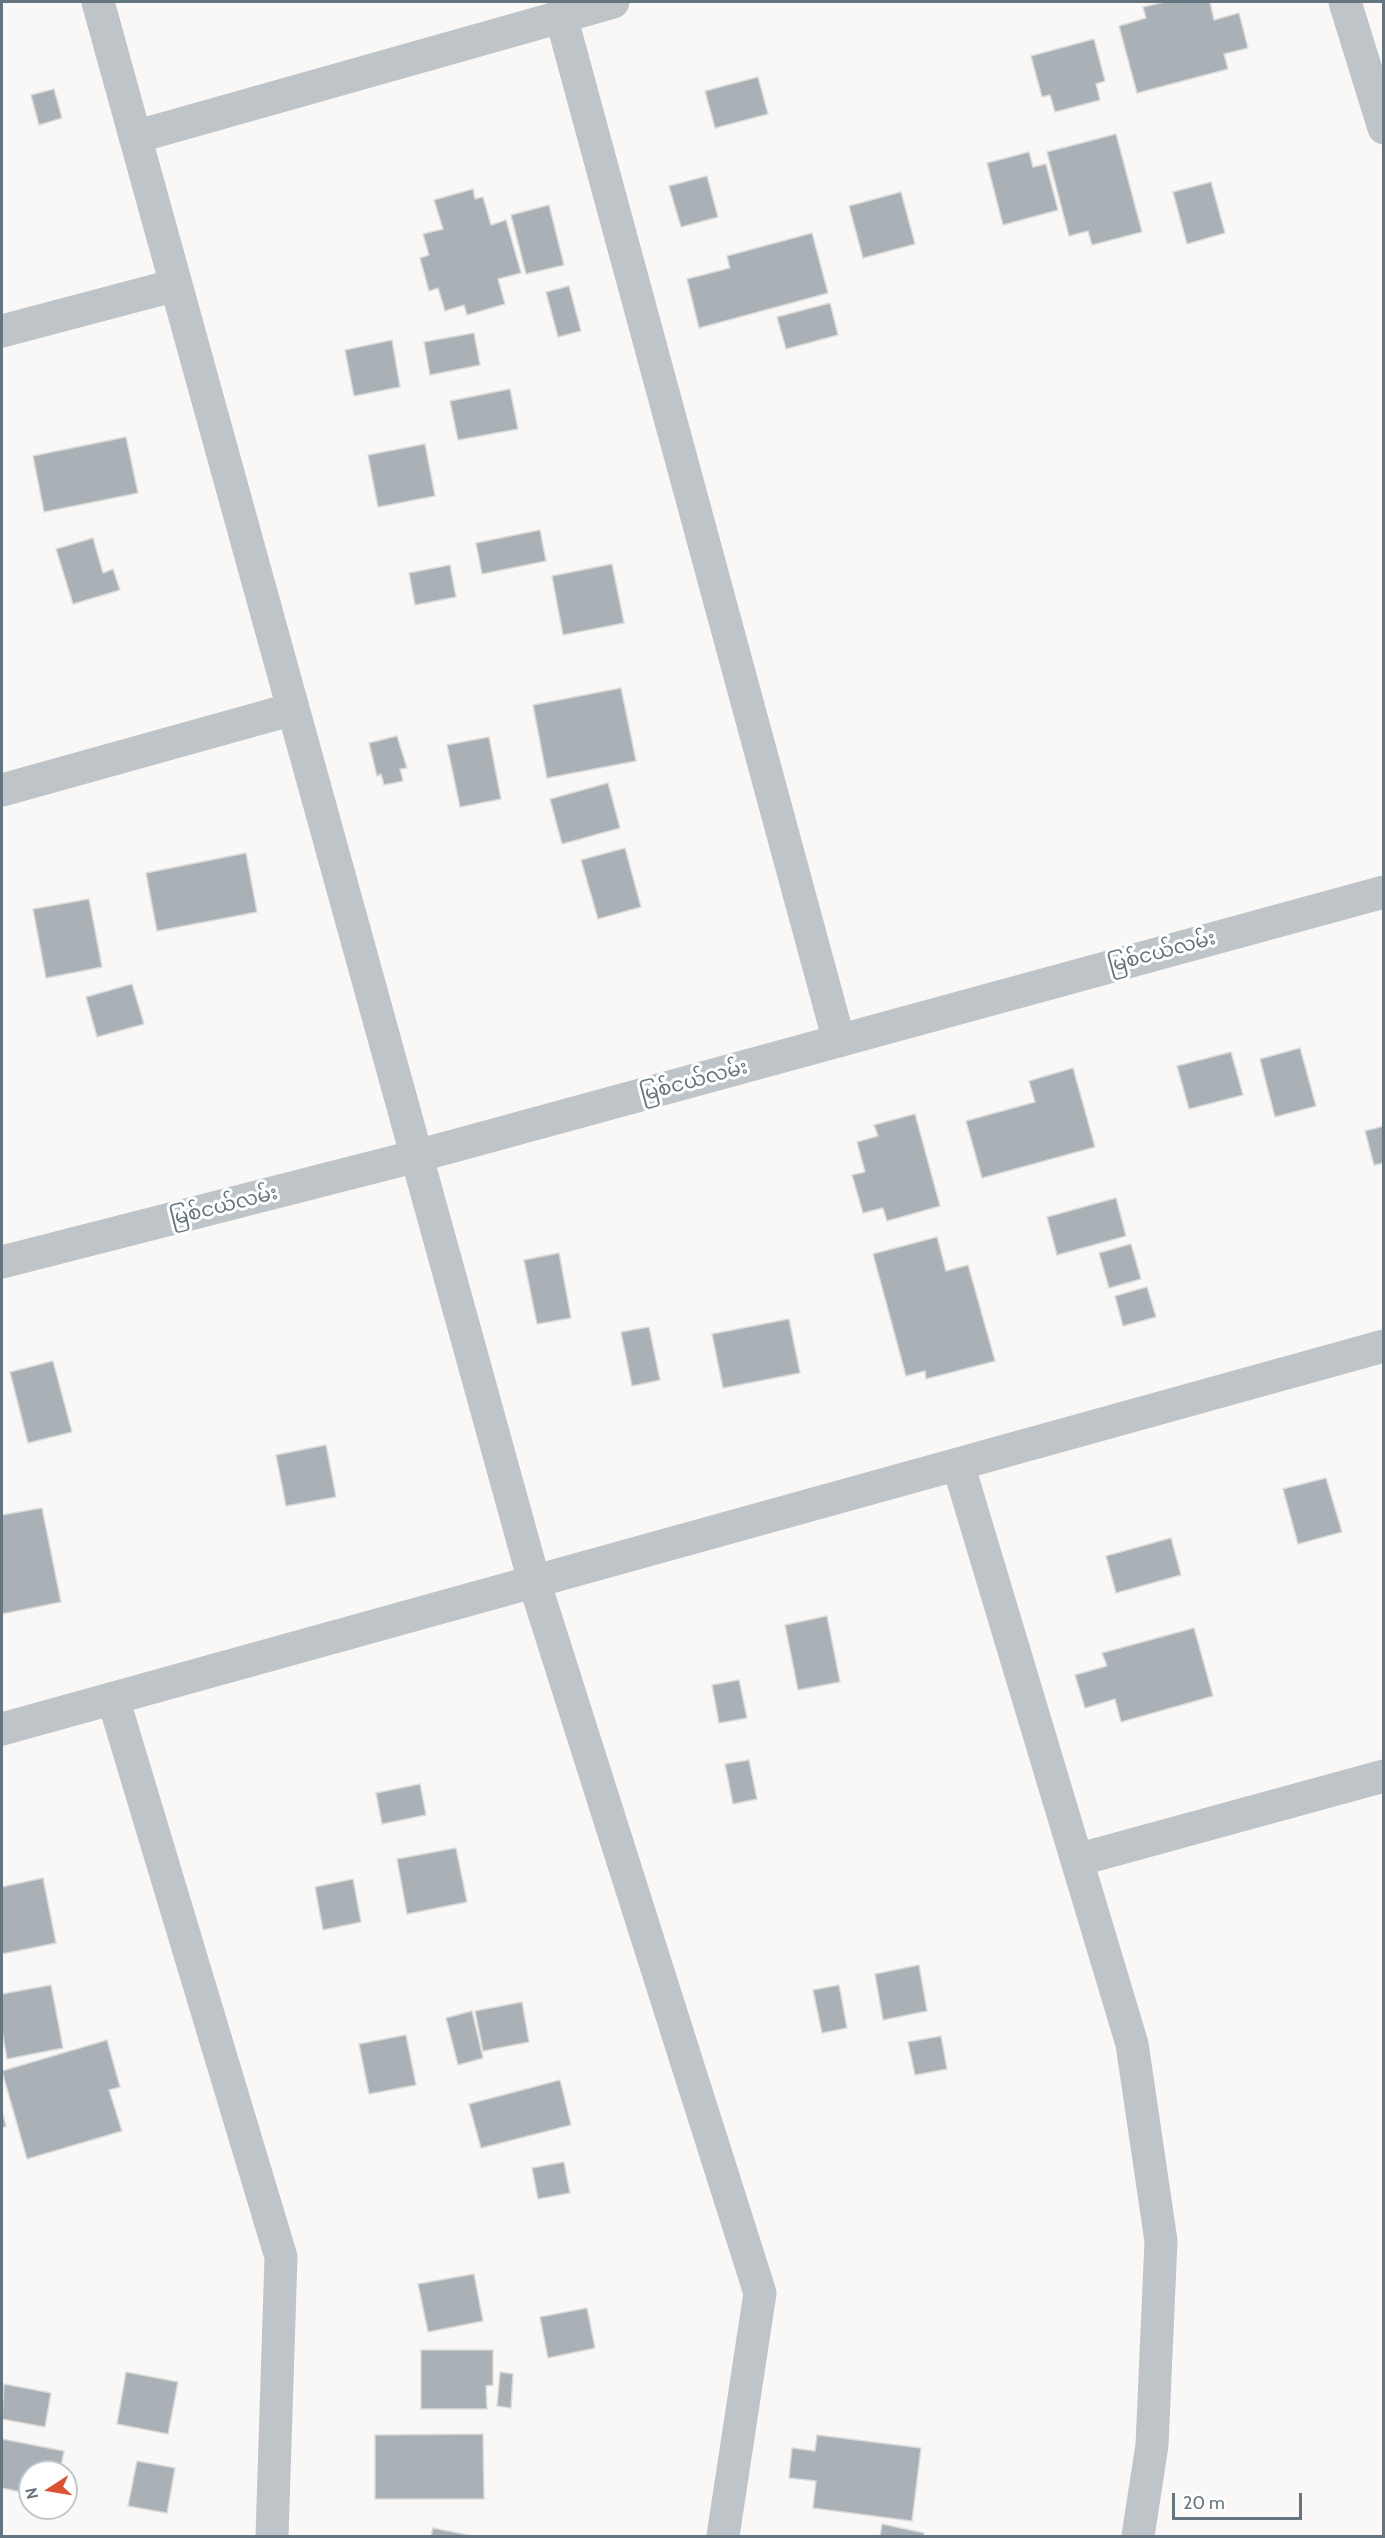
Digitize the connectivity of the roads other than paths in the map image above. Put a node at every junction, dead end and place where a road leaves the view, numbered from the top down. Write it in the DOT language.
graph roads {
  1 [pos="98,2"];
  2 [pos="612,2"];
  3 [pos="1345,2"];
  4 [pos="561,16"];
  5 [pos="1383,128"];
  6 [pos="135,136"];
  7 [pos="176,285"];
  8 [pos="2,331"];
  9 [pos="293,709"];
  10 [pos="2,790"];
  11 [pos="1383,892"];
  12 [pos="839,1041"];
  13 [pos="417,1156"];
  14 [pos="2,1262"];
  15 [pos="1383,1346"];
  16 [pos="958,1464"];
  17 [pos="534,1581"];
  18 [pos="113,1698"];
  19 [pos="2,1730"];
  20 [pos="1383,1776"];
  21 [pos="1077,1860"];
  22 [pos="272,2536"];
  23 [pos="723,2536"];
  24 [pos="1138,2536"];
  1 -- 6 [label="street"];
  2 -- 4 [label="street"];
  3 -- 5 [label="street"];
  4 -- 6 [label="street"];
  4 -- 12 [label="street"];
  6 -- 7 [label="street"];
  7 -- 8 [label="street"];
  7 -- 9 [label="street"];
  9 -- 10 [label="street"];
  9 -- 13 [label="street"];
  11 -- 12 [label="street, မြစ်ငယ်လမ်း"];
  12 -- 13 [label="street, မြစ်ငယ်လမ်း"];
  13 -- 14 [label="street, မြစ်ငယ်လမ်း"];
  13 -- 17 [label="street"];
  15 -- 16 [label="street"];
  16 -- 17 [label="street"];
  16 -- 21 [label="street"];
  17 -- 18 [label="street"];
  17 -- 23 [label="street"];
  18 -- 19 [label="street"];
  18 -- 22 [label="street"];
  20 -- 21 [label="street"];
  21 -- 24 [label="street"];
}
